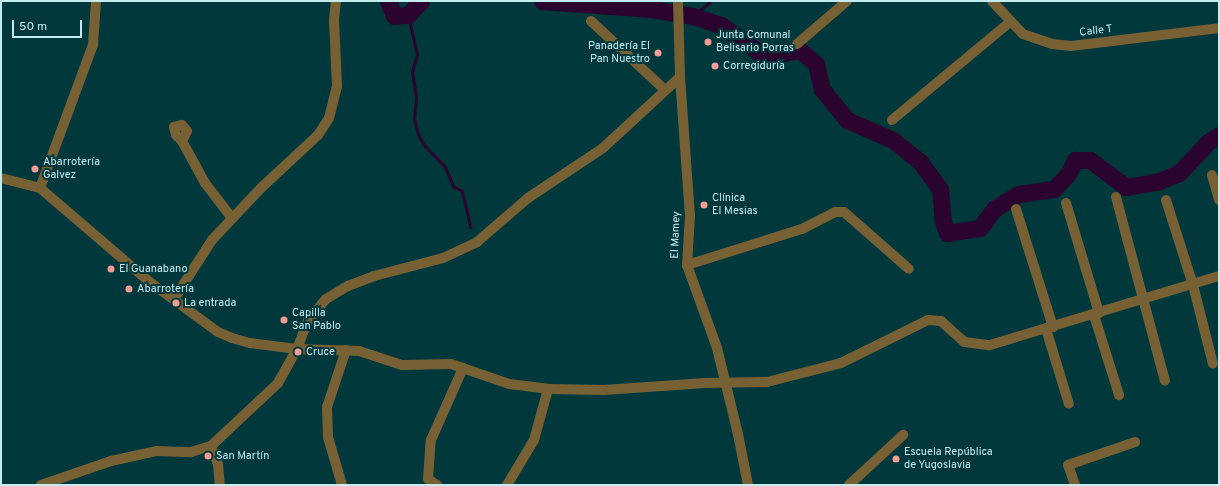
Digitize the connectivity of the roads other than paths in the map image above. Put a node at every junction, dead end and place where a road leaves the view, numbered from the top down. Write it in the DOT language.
graph roads {
  1 [pos="96,1"];
  2 [pos="336,1"];
  3 [pos="678,1"];
  4 [pos="847,1"];
  5 [pos="992,1"];
  6 [pos="592,21"];
  7 [pos="1010,22"];
  8 [pos="1219,28"];
  9 [pos="797,44"];
  10 [pos="680,77"];
  11 [pos="665,90"];
  12 [pos="892,120"];
  13 [pos="182,141"];
  14 [pos="1212,175"];
  15 [pos="1,178"];
  16 [pos="40,188"];
  17 [pos="1116,197"];
  18 [pos="1166,200"];
  19 [pos="1219,200"];
  20 [pos="1066,203"];
  21 [pos="1016,209"];
  22 [pos="232,218"];
  23 [pos="687,265"];
  24 [pos="909,269"];
  25 [pos="1219,276"];
  26 [pos="1193,285"];
  27 [pos="174,299"];
  28 [pos="1144,300"];
  29 [pos="1096,314"];
  30 [pos="1050,328"];
  31 [pos="297,349"];
  32 [pos="346,350"];
  33 [pos="1213,364"];
  34 [pos="463,368"];
  35 [pos="1165,381"];
  36 [pos="726,383"];
  37 [pos="548,389"];
  38 [pos="1119,395"];
  39 [pos="1069,404"];
  40 [pos="904,435"];
  41 [pos="1135,442"];
  42 [pos="211,446"];
  43 [pos="41,485"];
  44 [pos="220,485"];
  45 [pos="342,485"];
  46 [pos="437,485"];
  47 [pos="507,485"];
  48 [pos="748,485"];
  49 [pos="849,485"];
  50 [pos="1075,485"];
  1 -- 16 [label="street"];
  2 -- 22 [label="street"];
  3 -- 10 [label="street, El Mamey"];
  4 -- 9 [label="street"];
  5 -- 7 [label="street, Calle T"];
  6 -- 11 [label="street"];
  7 -- 8 [label="street, Calle T"];
  7 -- 12 [label="street"];
  10 -- 11 [label="street"];
  10 -- 23 [label="street, El Mamey"];
  11 -- 31 [label="street"];
  13 -- 22 [label="street"];
  14 -- 19 [label="street"];
  15 -- 16 [label="street"];
  16 -- 27 [label="street"];
  17 -- 28 [label="street"];
  18 -- 26 [label="street"];
  20 -- 29 [label="street"];
  21 -- 30 [label="street"];
  22 -- 27 [label="street"];
  23 -- 24 [label="street"];
  23 -- 36 [label="street, El Mamey"];
  25 -- 26 [label="street"];
  26 -- 28 [label="street"];
  26 -- 33 [label="street"];
  27 -- 31 [label="street"];
  28 -- 29 [label="street"];
  28 -- 35 [label="street"];
  29 -- 30 [label="street"];
  29 -- 38 [label="street"];
  30 -- 36 [label="street"];
  30 -- 39 [label="street"];
  31 -- 32 [label="street"];
  31 -- 42 [label="street"];
  32 -- 34 [label="street"];
  32 -- 45 [label="street"];
  34 -- 37 [label="street"];
  34 -- 46 [label="street"];
  36 -- 37 [label="street"];
  36 -- 48 [label="street, El Mamey"];
  37 -- 47 [label="street"];
  40 -- 49 [label="street"];
  41 -- 50 [label="street"];
  42 -- 43 [label="street"];
  42 -- 44 [label="street"];
}
